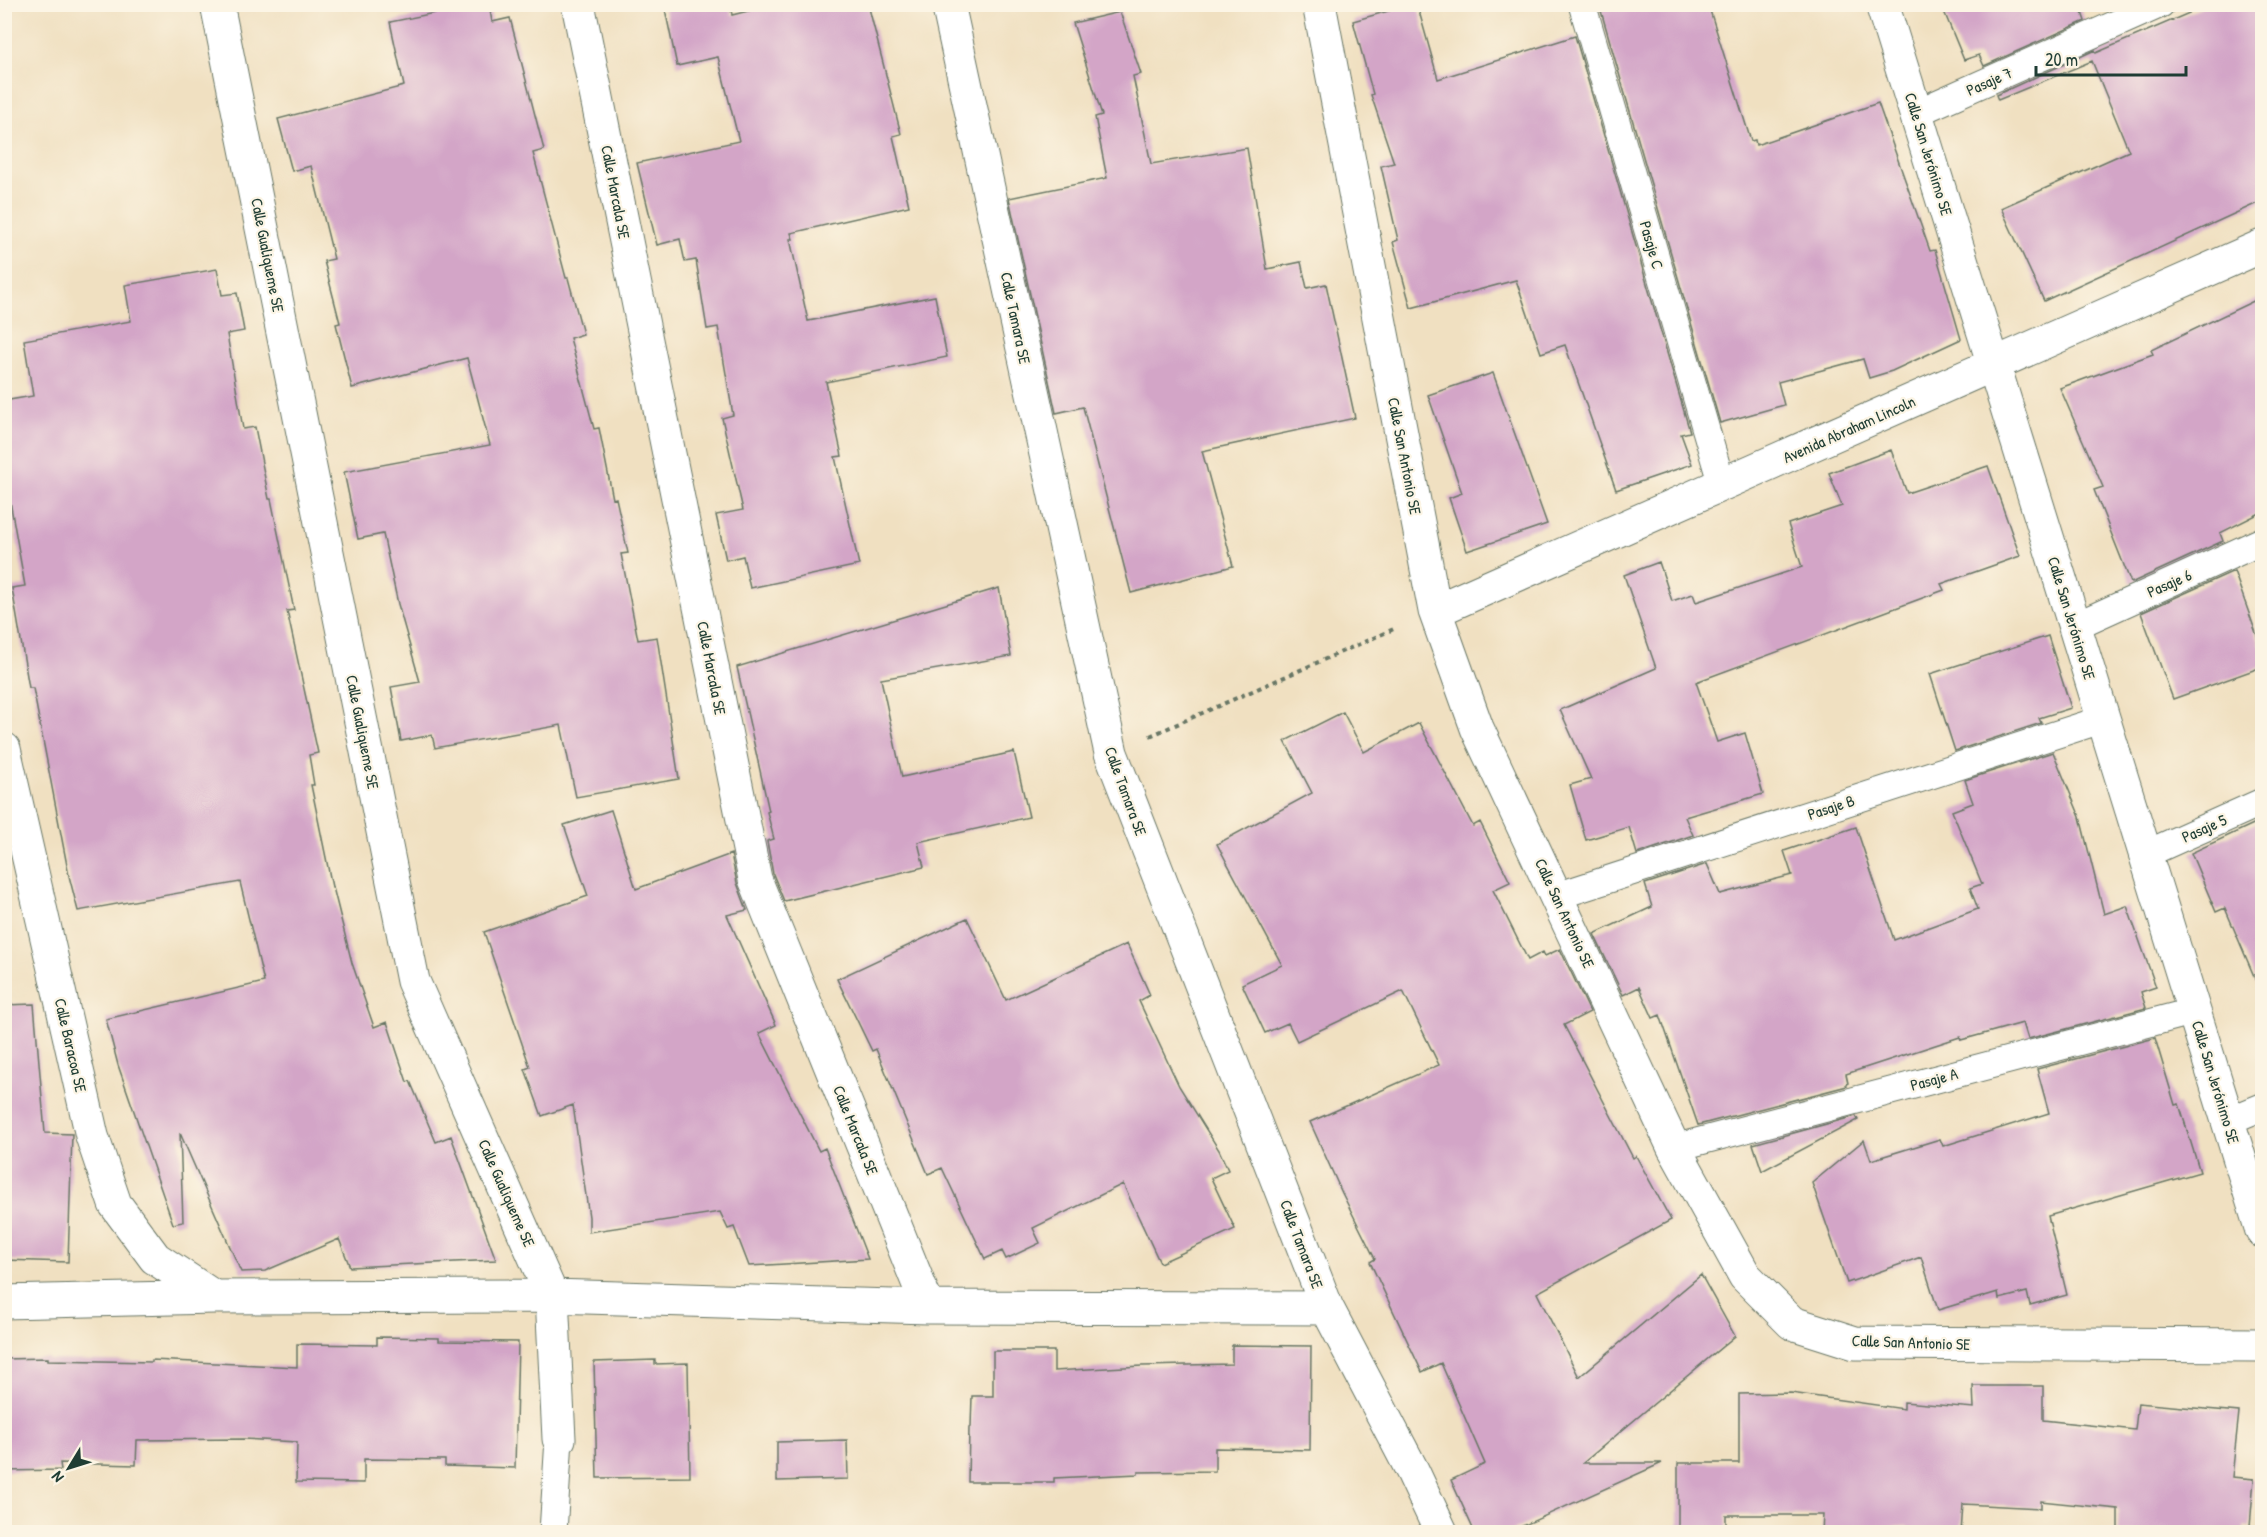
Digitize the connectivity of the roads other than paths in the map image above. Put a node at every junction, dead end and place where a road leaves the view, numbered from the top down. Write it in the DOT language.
graph roads {
  1 [pos="217,4"];
  2 [pos="578,4"];
  3 [pos="948,4"];
  4 [pos="1319,4"];
  5 [pos="1582,4"];
  6 [pos="1882,4"];
  7 [pos="2161,4"];
  8 [pos="1916,113"];
  9 [pos="2262,246"];
  10 [pos="1995,364"];
  11 [pos="1722,485"];
  12 [pos="2262,541"];
  13 [pos="1435,611"];
  14 [pos="2074,626"];
  15 [pos="2104,719"];
  16 [pos="4,749"];
  17 [pos="2262,802"];
  18 [pos="2146,854"];
  19 [pos="1557,896"];
  20 [pos="2195,1011"];
  21 [pos="2262,1107"];
  22 [pos="2228,1121"];
  23 [pos="1674,1148"];
  24 [pos="2262,1231"];
  25 [pos="552,1296"];
  26 [pos="214,1297"];
  27 [pos="4,1302"];
  28 [pos="928,1307"];
  29 [pos="1327,1308"];
  30 [pos="2262,1345"];
  31 [pos="559,1439"];
  32 [pos="553,1533"];
  33 [pos="1442,1533"];
  1 -- 25 [label="street, Calle Gualiqueme SE"];
  2 -- 28 [label="street, Calle Marcala SE"];
  3 -- 29 [label="street, Calle Tamara SE"];
  4 -- 13 [label="street, Calle San Antonio SE"];
  5 -- 11 [label="lane, Pasaje C"];
  6 -- 8 [label="street, Calle San Jerónimo SE"];
  7 -- 8 [label="lane, Pasaje 7"];
  8 -- 10 [label="street, Calle San Jerónimo SE"];
  9 -- 10 [label="street, Avenida Abraham Lincoln"];
  10 -- 11 [label="street, Avenida Abraham Lincoln"];
  10 -- 14 [label="street, Calle San Jerónimo SE"];
  11 -- 13 [label="street, Avenida Abraham Lincoln"];
  12 -- 14 [label="lane, Pasaje 6"];
  13 -- 19 [label="street, Calle San Antonio SE"];
  14 -- 15 [label="street, Calle San Jerónimo SE"];
  15 -- 18 [label="street, Calle San Jerónimo SE"];
  15 -- 19 [label="lane, Pasaje B"];
  16 -- 26 [label="street, Calle Baracoa SE"];
  17 -- 18 [label="lane, Pasaje 5"];
  18 -- 20 [label="street, Calle San Jerónimo SE"];
  19 -- 23 [label="street, Calle San Antonio SE"];
  20 -- 22 [label="street, Calle San Jerónimo SE"];
  20 -- 23 [label="lane, Pasaje A"];
  21 -- 22 [label="lane"];
  22 -- 24 [label="street, Calle San Jerónimo SE"];
  23 -- 30 [label="street, Calle San Antonio SE"];
  25 -- 26 [label="street"];
  25 -- 28 [label="street"];
  25 -- 31 [label="street, Calle Gualiqueme SE"];
  26 -- 27 [label="street"];
  28 -- 29 [label="street"];
  29 -- 33 [label="street, Calle Tamara SE"];
  31 -- 32 [label="lane"];
}
